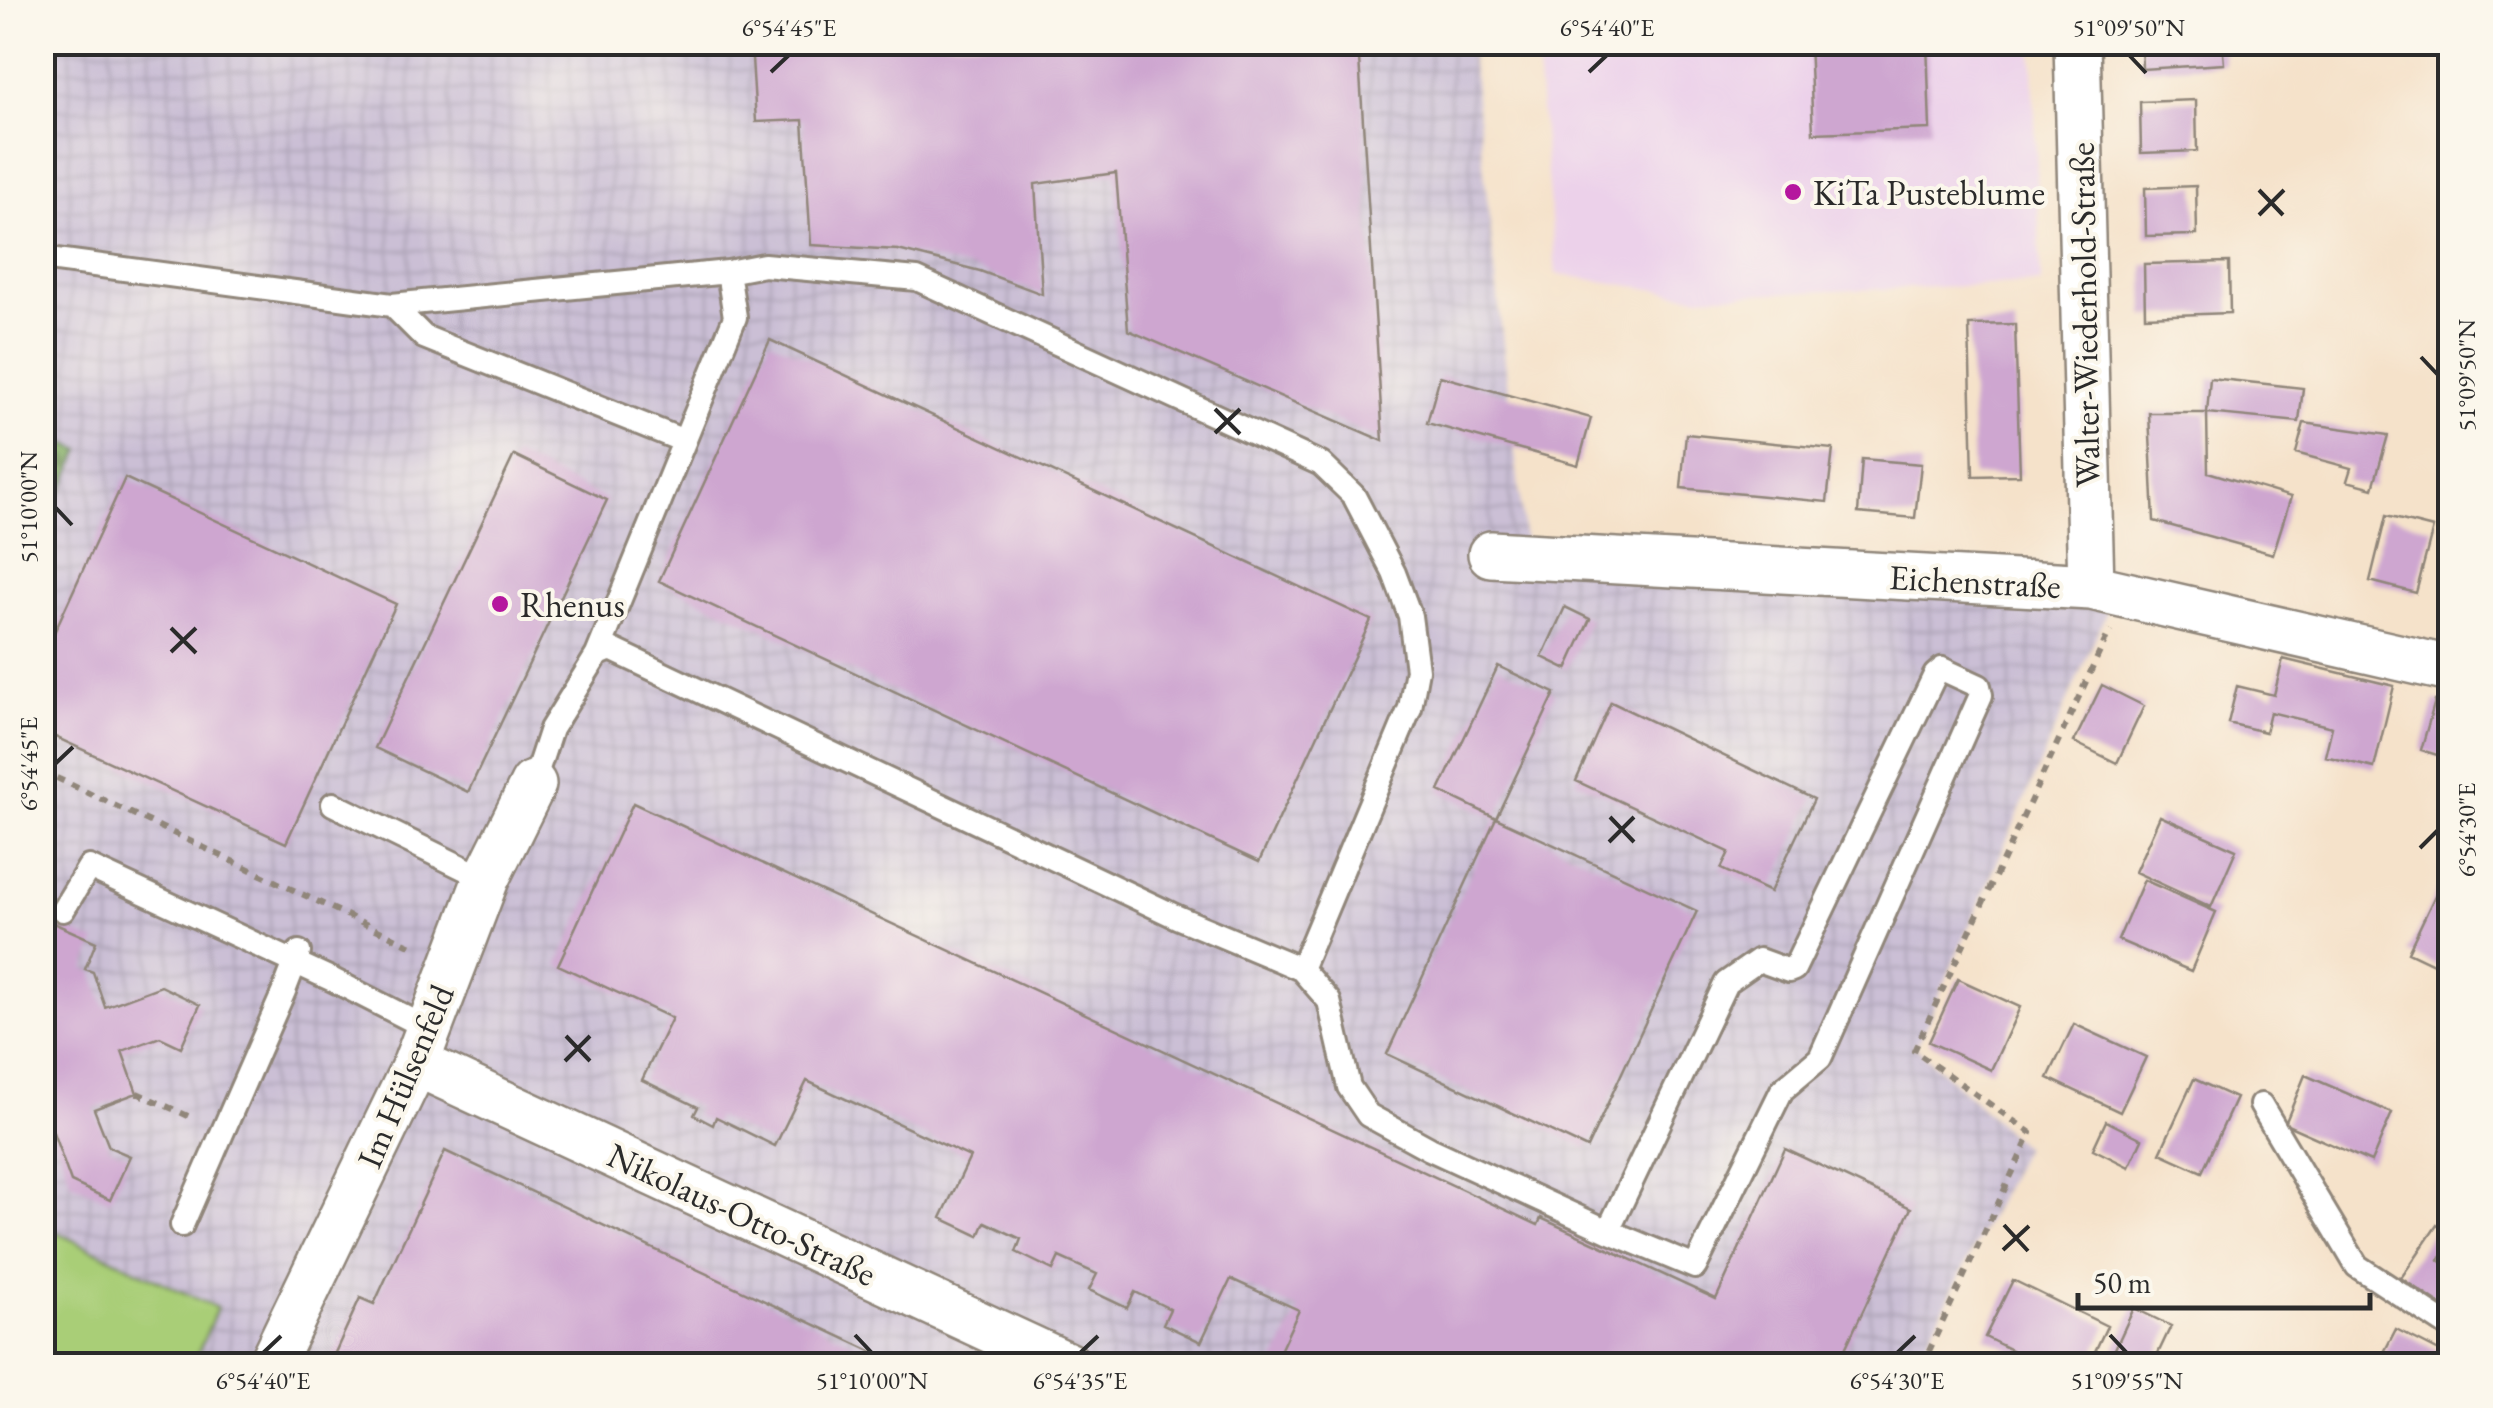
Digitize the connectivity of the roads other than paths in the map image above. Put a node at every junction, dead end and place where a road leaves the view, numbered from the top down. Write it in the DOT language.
graph roads {
  1 [pos="2077,42"];
  2 [pos="42,258"];
  3 [pos="728,272"];
  4 [pos="392,304"];
  5 [pos="684,441"];
  6 [pos="1491,554"];
  7 [pos="2102,603"];
  8 [pos="597,655"];
  9 [pos="2450,668"];
  10 [pos="533,784"];
  11 [pos="333,804"];
  12 [pos="486,879"];
  13 [pos="63,910"];
  14 [pos="297,957"];
  15 [pos="1301,969"];
  16 [pos="422,1046"];
  17 [pos="2261,1105"];
  18 [pos="182,1225"];
  19 [pos="1608,1231"];
  20 [pos="2450,1328"];
  21 [pos="270,1366"];
  22 [pos="1069,1366"];
  1 -- 7 [label="street, Walter-Wiederhold-Straße"];
  2 -- 4 [label="lane"];
  3 -- 4 [label="lane"];
  3 -- 5 [label="lane"];
  3 -- 15 [label="lane"];
  4 -- 5 [label="lane"];
  5 -- 8 [label="lane"];
  6 -- 7 [label="street, Eichenstraße"];
  7 -- 9 [label="street, Eichenstraße"];
  8 -- 10 [label="lane"];
  8 -- 15 [label="lane"];
  10 -- 12 [label="street, Im Hülsenfeld"];
  11 -- 12 [label="lane"];
  12 -- 16 [label="street, Im Hülsenfeld"];
  13 -- 14 [label="lane"];
  14 -- 16 [label="lane"];
  14 -- 18 [label="lane"];
  15 -- 19 [label="lane"];
  16 -- 21 [label="street, Im Hülsenfeld"];
  16 -- 22 [label="street, Nikolaus-Otto-Straße"];
  17 -- 20 [label="lane"];
  19 -- 19 [label="lane"];
}
